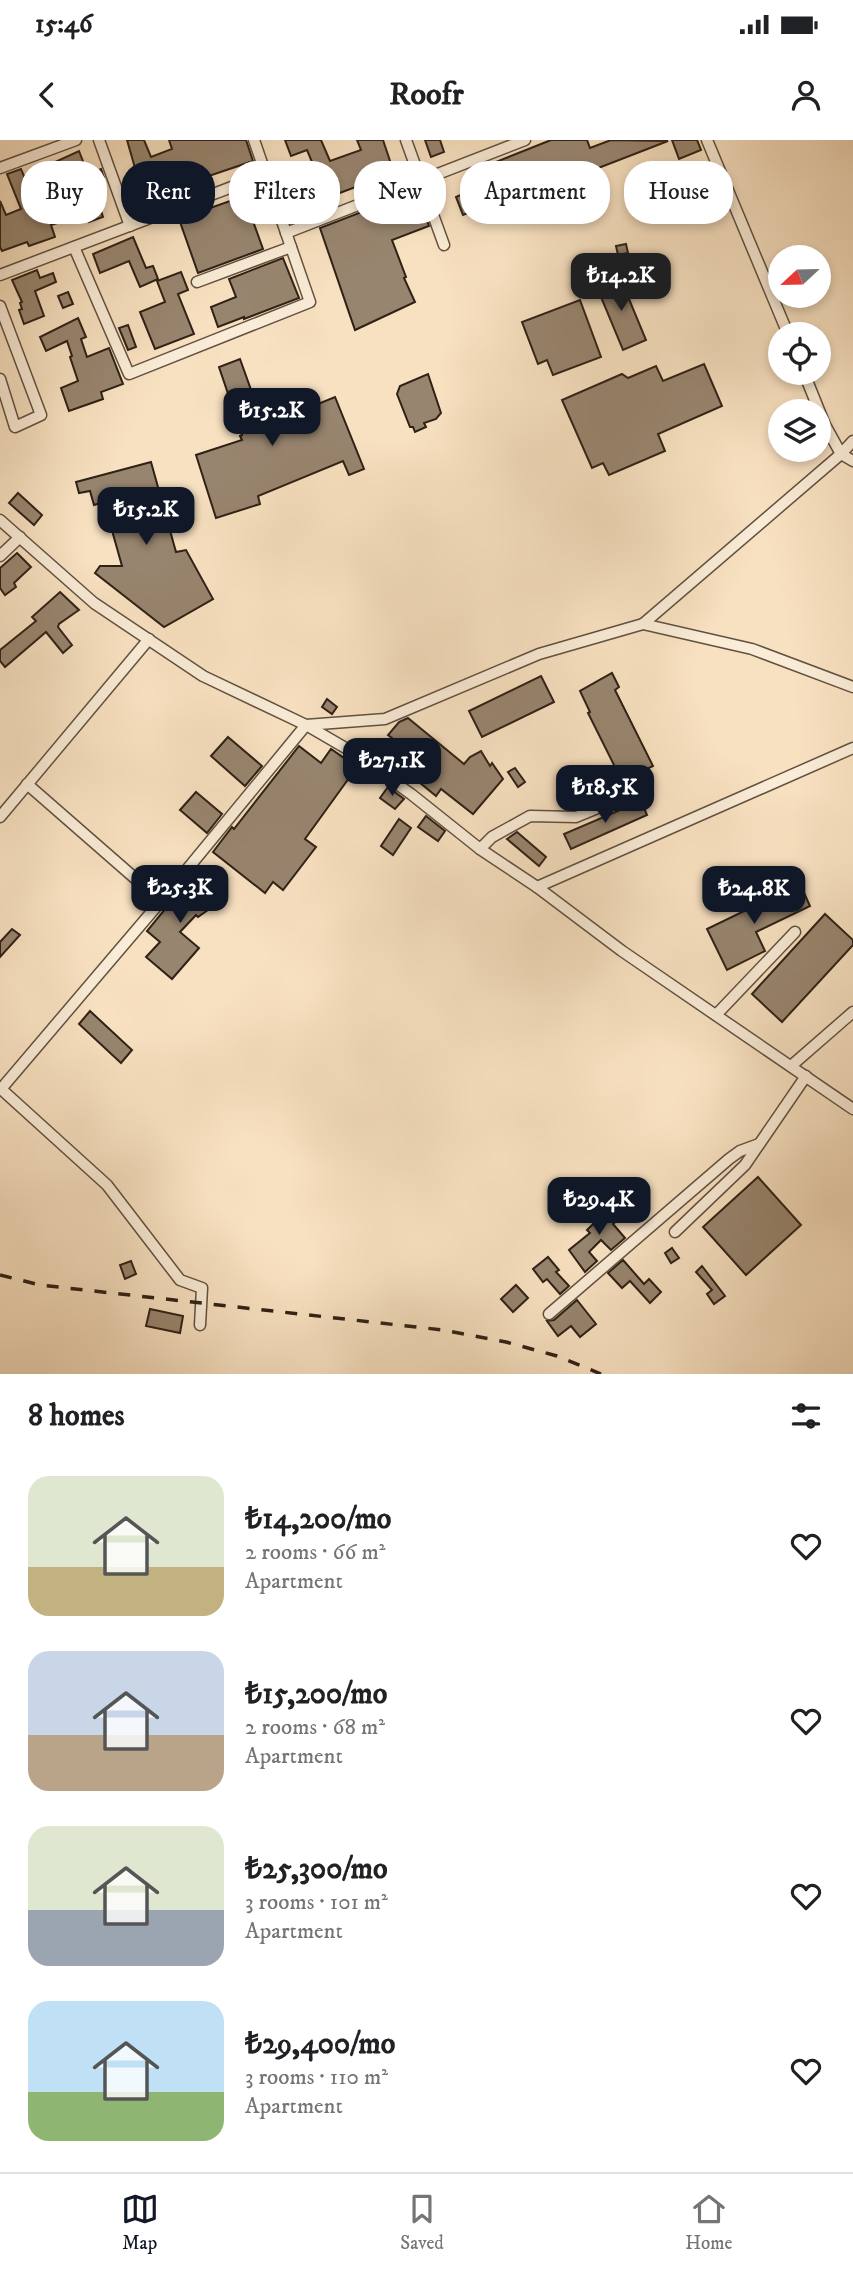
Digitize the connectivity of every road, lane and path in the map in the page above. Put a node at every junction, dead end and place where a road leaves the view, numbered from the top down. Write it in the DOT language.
graph roads {
  1 [pos="76,140"];
  2 [pos="99,140"];
  3 [pos="254,140"];
  4 [pos="406,140"];
  5 [pos="525,140"];
  6 [pos="707,140"];
  7 [pos="261,161"];
  8 [pos="413,161"];
  9 [pos="0,168"];
  10 [pos="446,171"];
  11 [pos="229,188"];
  12 [pos="354,206"];
  13 [pos="283,224"];
  14 [pos="436,224"];
  15 [pos="130,226"];
  16 [pos="286,233"];
  17 [pos="444,245"];
  18 [pos="74,247"];
  19 [pos="291,247"];
  20 [pos="0,275"];
  21 [pos="197,282"];
  22 [pos="0,306"];
  23 [pos="783,322"];
  24 [pos="0,379"];
  25 [pos="809,385"];
  26 [pos="853,441"];
  27 [pos="841,454"];
  28 [pos="853,461"];
  29 [pos="0,520"];
  30 [pos="20,537"];
  31 [pos="0,556"];
  32 [pos="643,624"];
  33 [pos="149,639"];
  34 [pos="853,687"];
  35 [pos="306,725"];
  36 [pos="853,748"];
  37 [pos="27,784"];
  38 [pos="629,795"];
  39 [pos="0,817"];
  40 [pos="480,849"];
  41 [pos="537,887"];
  42 [pos="162,901"];
  43 [pos="795,932"];
  44 [pos="853,1012"];
  45 [pos="716,1014"];
  46 [pos="791,1066"];
  47 [pos="806,1076"];
  48 [pos="0,1089"];
  49 [pos="853,1109"];
  50 [pos="759,1144"];
  51 [pos="675,1232"];
  52 [pos="549,1314"];
  53 [pos="200,1325"];
  1 -- 9 [label="street"];
  2 -- 15 [label="street"];
  3 -- 7 [label="street"];
  4 -- 8 [label="street"];
  5 -- 10 [label="street"];
  6 -- 23 [label="street"];
  11 -- 15 [label="street"];
  12 -- 16 [label="street"];
  13 -- 16 [label="street"];
  14 -- 17 [label="street"];
  15 -- 18 [label="street"];
  16 -- 19 [label="street"];
  18 -- 19 [label="street"];
  18 -- 20 [label="street"];
  19 -- 21 [label="street"];
  22 -- 24 [label="street"];
  25 -- 27 [label="street"];
  26 -- 27 [label="street"];
  27 -- 28 [label="street"];
  27 -- 32 [label="street"];
  29 -- 30 [label="street"];
  30 -- 31 [label="street"];
  30 -- 33 [label="street"];
  32 -- 34 [label="street"];
  32 -- 35 [label="street"];
  33 -- 35 [label="street"];
  33 -- 37 [label="street"];
  35 -- 40 [label="street"];
  35 -- 42 [label="street"];
  36 -- 41 [label="street"];
  37 -- 39 [label="street"];
  37 -- 42 [label="street"];
  38 -- 40 [label="street"];
  40 -- 41 [label="street"];
  41 -- 45 [label="street"];
  42 -- 48 [label="street"];
  43 -- 45 [label="street"];
  44 -- 46 [label="street"];
  45 -- 46 [label="street"];
  46 -- 47 [label="street"];
  47 -- 49 [label="street"];
  47 -- 50 [label="street"];
  48 -- 53 [label="street"];
  50 -- 51 [label="street"];
  50 -- 52 [label="street"];
}
